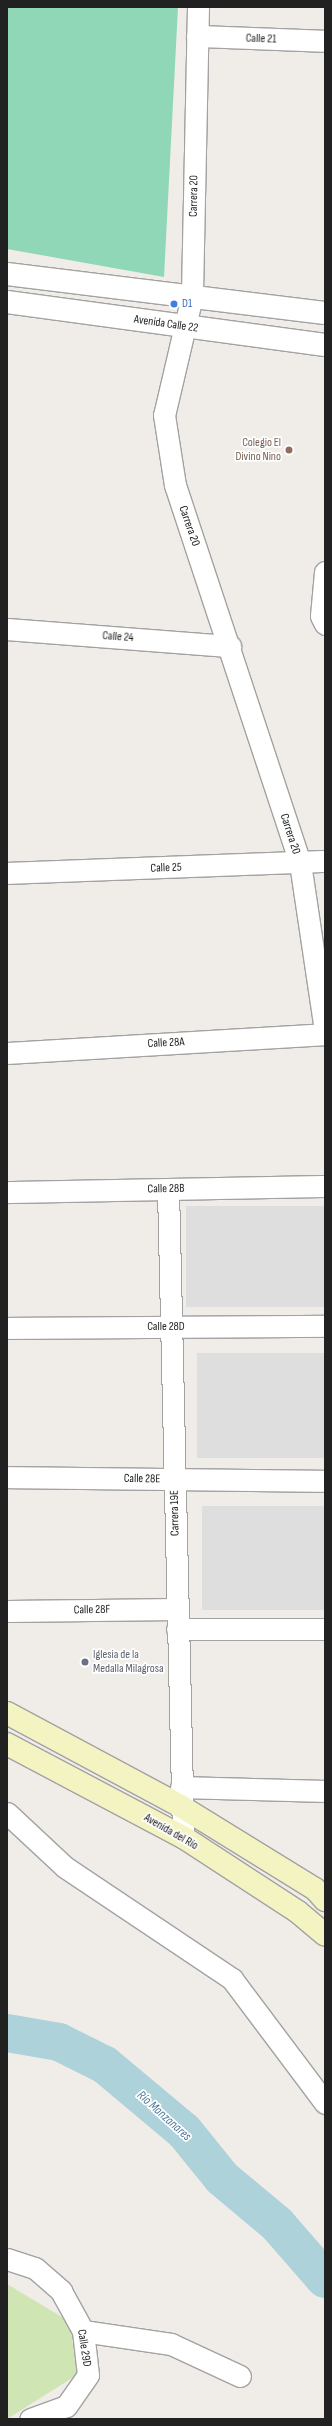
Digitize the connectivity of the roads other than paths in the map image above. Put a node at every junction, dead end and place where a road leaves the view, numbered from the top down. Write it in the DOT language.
graph roads {
  1 [pos="198,7"];
  2 [pos="197,36"];
  3 [pos="325,41"];
  4 [pos="7,274"];
  5 [pos="192,296"];
  6 [pos="7,302"];
  7 [pos="325,313"];
  8 [pos="186,327"];
  9 [pos="325,345"];
  10 [pos="325,572"];
  11 [pos="325,624"];
  12 [pos="7,629"];
  13 [pos="230,646"];
  14 [pos="325,861"];
  15 [pos="300,863"];
  16 [pos="7,873"];
  17 [pos="325,1033"];
  18 [pos="7,1053"];
  19 [pos="325,1186"];
  20 [pos="168,1189"];
  21 [pos="7,1192"];
  22 [pos="325,1326"];
  23 [pos="7,1328"];
  24 [pos="171,1328"];
  25 [pos="7,1478"];
  26 [pos="174,1479"];
  27 [pos="325,1481"];
  28 [pos="7,1612"];
  29 [pos="177,1619"];
  30 [pos="325,1628"];
  31 [pos="7,1713"];
  32 [pos="7,1744"];
  33 [pos="325,1791"];
  34 [pos="181,1797"];
  35 [pos="7,1813"];
  36 [pos="183,1837"];
  37 [pos="325,1900"];
  38 [pos="325,1935"];
  39 [pos="325,2103"];
  40 [pos="7,2259"];
  41 [pos="83,2331"];
  42 [pos="240,2376"];
  43 [pos="30,2419"];
  1 -- 2 [label="street, Carrera 20"];
  2 -- 3 [label="street, Calle 21"];
  2 -- 5 [label="street, Carrera 20"];
  4 -- 5 [label="street"];
  5 -- 7 [label="street"];
  5 -- 8 [label="street, Carrera 20"];
  6 -- 8 [label="street, Avenida Calle 22"];
  8 -- 9 [label="street, Avenida Calle 22"];
  8 -- 13 [label="street, Carrera 20"];
  10 -- 11 [label="street"];
  12 -- 13 [label="street, Calle 24"];
  13 -- 15 [label="street, Carrera 20"];
  14 -- 15 [label="street, Calle 25"];
  15 -- 16 [label="street, Calle 25"];
  15 -- 17 [label="street, Carrera 20"];
  17 -- 18 [label="street, Calle 28A"];
  19 -- 20 [label="street, Calle 28B"];
  20 -- 21 [label="street, Calle 28B"];
  20 -- 24 [label="street, Carrera 19E"];
  22 -- 24 [label="street, Calle 28D"];
  23 -- 24 [label="street, Calle 28D"];
  24 -- 26 [label="street, Carrera 19E"];
  25 -- 26 [label="street, Calle 28E"];
  26 -- 27 [label="street, Calle 28E"];
  26 -- 29 [label="street, Carrera 19E"];
  28 -- 29 [label="street, Calle 28F"];
  29 -- 30 [label="street, Calle 28F"];
  29 -- 34 [label="street, Carrera 19E"];
  31 -- 34 [label="main road"];
  32 -- 36 [label="main road, Avenida del Río"];
  33 -- 34 [label="street"];
  34 -- 36 [label="street, Carrera 19E"];
  34 -- 37 [label="main road"];
  35 -- 39 [label="street"];
  36 -- 38 [label="main road, Avenida del Río"];
  40 -- 41 [label="street, Calle 29D"];
  41 -- 42 [label="street"];
  41 -- 43 [label="street, Calle 29D"];
}
